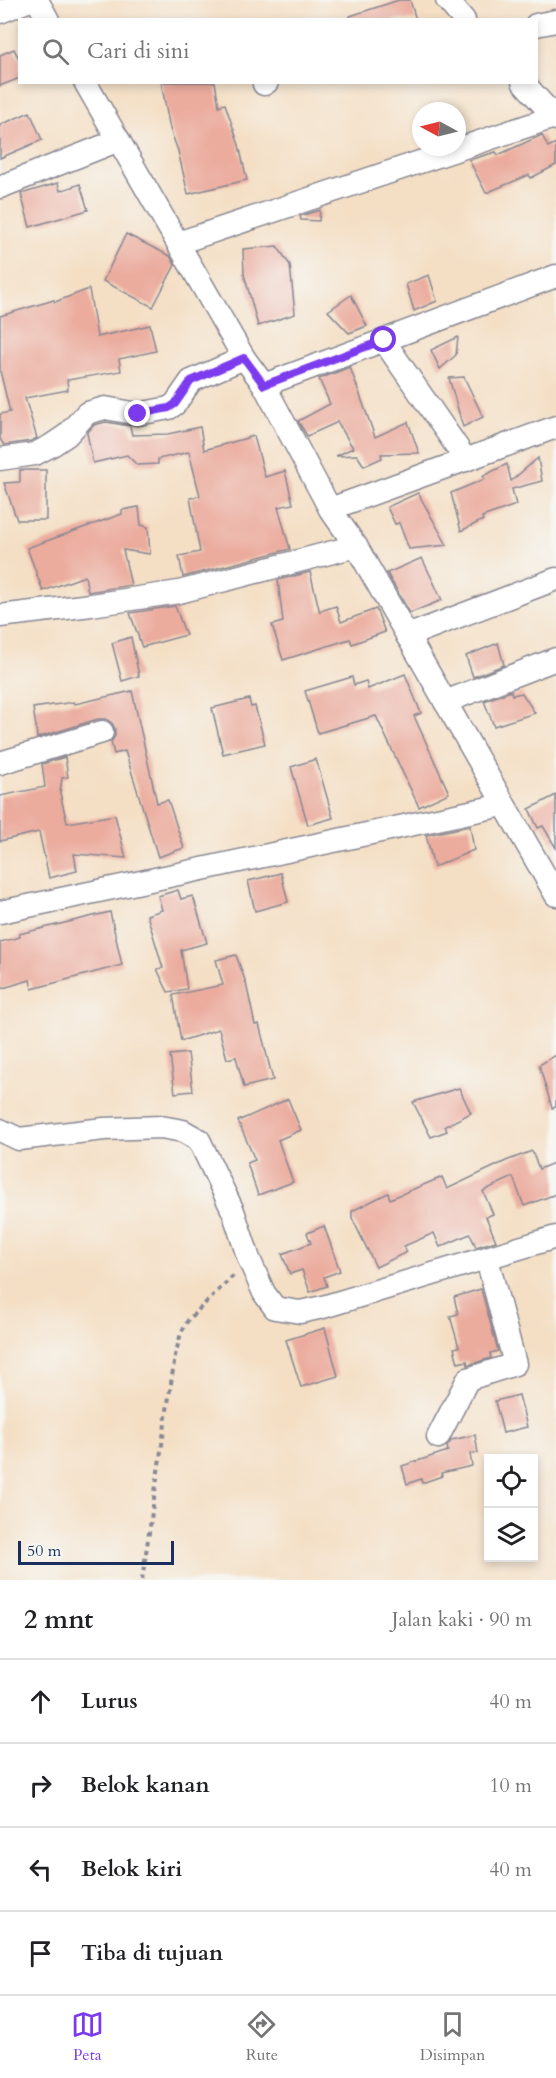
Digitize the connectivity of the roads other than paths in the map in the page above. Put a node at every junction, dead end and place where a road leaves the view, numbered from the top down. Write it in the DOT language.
graph roads {
  1 [pos="30,0"];
  2 [pos="37,0"];
  3 [pos="0,12"];
  4 [pos="47,18"];
  5 [pos="556,21"];
  6 [pos="538,25"];
  7 [pos="86,84"];
  8 [pos="526,84"];
  9 [pos="555,118"];
  10 [pos="120,140"];
  11 [pos="0,188"];
  12 [pos="178,243"];
  13 [pos="556,276"];
  14 [pos="384,340"];
  15 [pos="244,358"];
  16 [pos="264,385"];
  17 [pos="556,427"];
  18 [pos="0,459"];
  19 [pos="466,460"];
  20 [pos="330,509"];
  21 [pos="356,546"];
  22 [pos="556,579"];
  23 [pos="0,616"];
  24 [pos="407,636"];
  25 [pos="556,659"];
  26 [pos="445,702"];
  27 [pos="102,732"];
  28 [pos="0,763"];
  29 [pos="503,805"];
  30 [pos="556,895"];
  31 [pos="0,912"];
  32 [pos="0,1130"];
  33 [pos="556,1237"];
  34 [pos="487,1259"];
  35 [pos="438,1437"];
  1 -- 3 [label="street"];
  2 -- 4 [label="street"];
  5 -- 6 [label="street"];
  7 -- 10 [label="street"];
  8 -- 9 [label="street"];
  9 -- 12 [label="street"];
  10 -- 11 [label="street"];
  10 -- 12 [label="street"];
  12 -- 15 [label="street"];
  13 -- 14 [label="street"];
  14 -- 16 [label="street"];
  14 -- 19 [label="street"];
  15 -- 16 [label="street"];
  15 -- 18 [label="street"];
  16 -- 20 [label="street"];
  17 -- 19 [label="street"];
  19 -- 20 [label="street"];
  20 -- 21 [label="street"];
  21 -- 23 [label="street"];
  21 -- 24 [label="street"];
  22 -- 24 [label="street"];
  24 -- 26 [label="street"];
  25 -- 26 [label="street"];
  26 -- 29 [label="street"];
  27 -- 28 [label="street"];
  29 -- 30 [label="street"];
  29 -- 31 [label="street"];
  32 -- 34 [label="street"];
  33 -- 34 [label="street"];
  34 -- 35 [label="street"];
}
